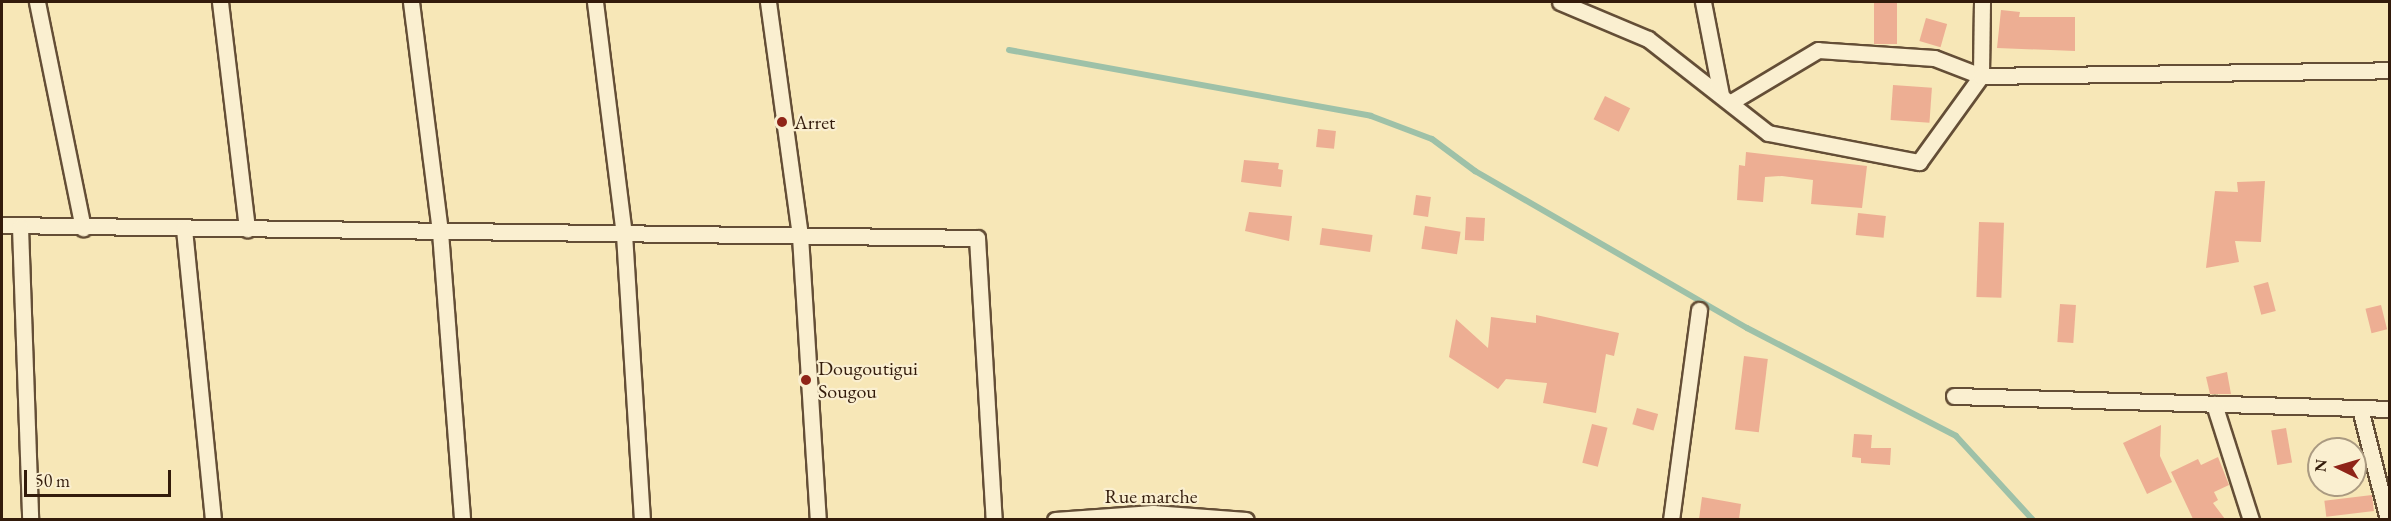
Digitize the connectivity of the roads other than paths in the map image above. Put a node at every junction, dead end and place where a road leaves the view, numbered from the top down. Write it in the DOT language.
graph roads {
  1 [pos="37,2"];
  2 [pos="220,2"];
  3 [pos="411,2"];
  4 [pos="595,2"];
  5 [pos="768,2"];
  6 [pos="1560,2"];
  7 [pos="1703,2"];
  8 [pos="1982,2"];
  9 [pos="2390,70"];
  10 [pos="1981,76"];
  11 [pos="1726,98"];
  12 [pos="2,225"];
  13 [pos="20,226"];
  14 [pos="82,228"];
  15 [pos="184,229"];
  16 [pos="247,229"];
  17 [pos="440,232"];
  18 [pos="624,234"];
  19 [pos="800,236"];
  20 [pos="1699,310"];
  21 [pos="1954,396"];
  22 [pos="2214,404"];
  23 [pos="2360,408"];
  24 [pos="2390,409"];
  25 [pos="30,519"];
  26 [pos="213,519"];
  27 [pos="462,519"];
  28 [pos="642,519"];
  29 [pos="818,519"];
  30 [pos="993,519"];
  31 [pos="1055,519"];
  32 [pos="1246,519"];
  33 [pos="1671,519"];
  34 [pos="2251,519"];
  35 [pos="2388,519"];
  1 -- 14 [label="street"];
  2 -- 16 [label="street"];
  3 -- 17 [label="street"];
  4 -- 18 [label="street"];
  5 -- 19 [label="street"];
  6 -- 11 [label="street"];
  7 -- 11 [label="street"];
  8 -- 10 [label="street"];
  9 -- 10 [label="street"];
  10 -- 11 [label="street"];
  10 -- 11 [label="street"];
  12 -- 13 [label="street"];
  13 -- 14 [label="street"];
  13 -- 25 [label="street"];
  14 -- 15 [label="street"];
  15 -- 16 [label="street"];
  15 -- 26 [label="street"];
  16 -- 17 [label="street"];
  17 -- 18 [label="street"];
  17 -- 27 [label="street"];
  18 -- 19 [label="street"];
  18 -- 28 [label="street"];
  19 -- 29 [label="street"];
  19 -- 30 [label="street"];
  20 -- 33 [label="street"];
  21 -- 22 [label="street"];
  22 -- 23 [label="street"];
  22 -- 34 [label="street"];
  23 -- 24 [label="street"];
  23 -- 35 [label="street"];
  31 -- 32 [label="street, Rue marche"];
}
